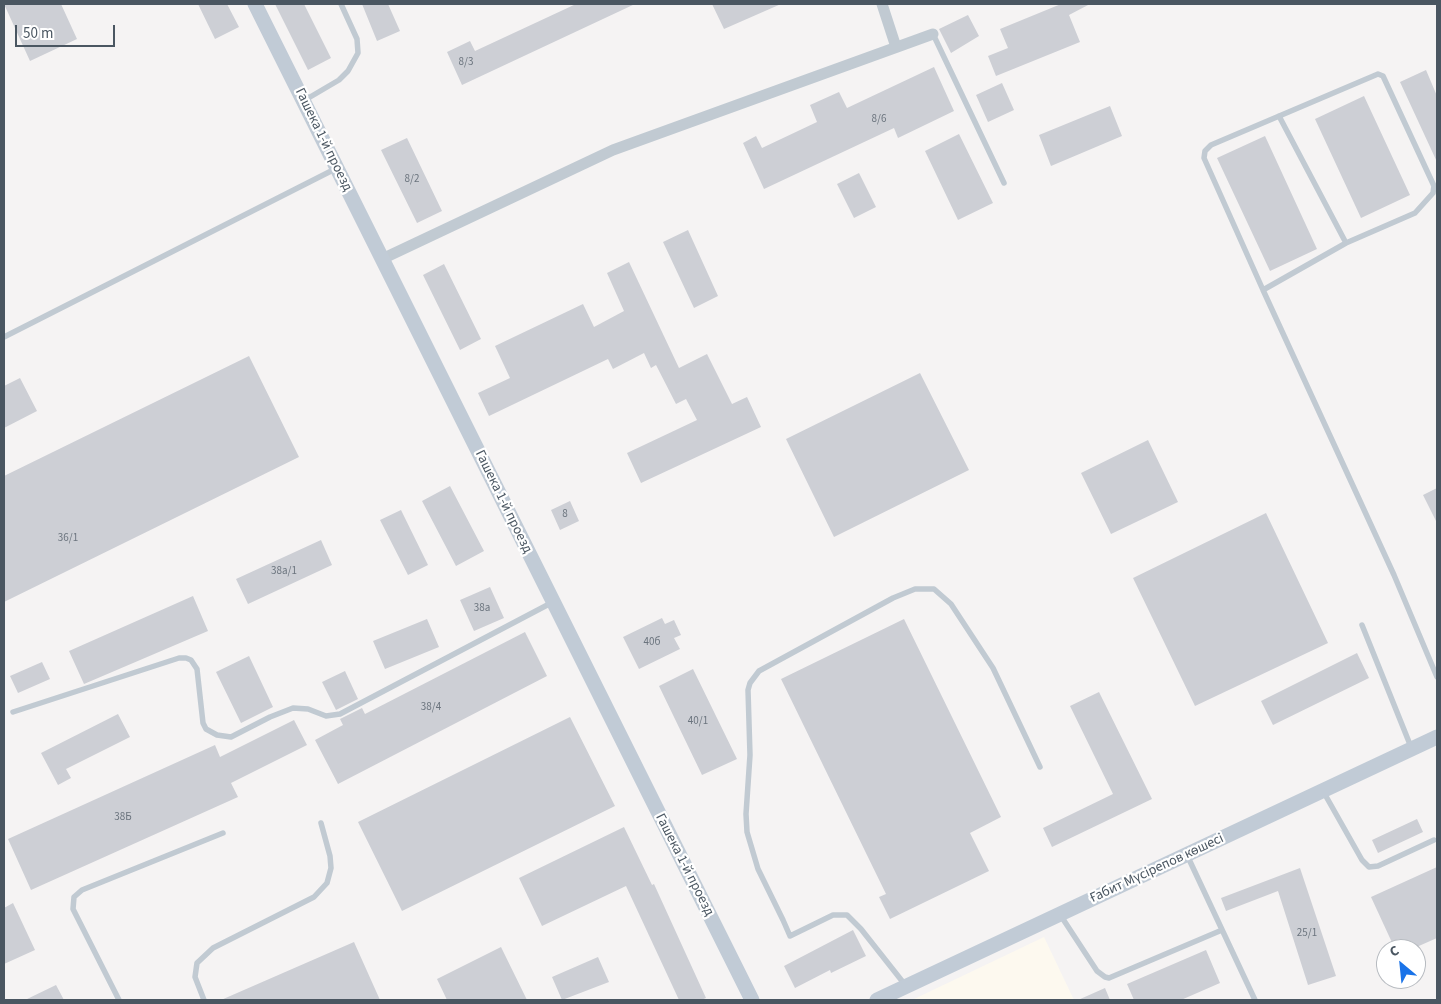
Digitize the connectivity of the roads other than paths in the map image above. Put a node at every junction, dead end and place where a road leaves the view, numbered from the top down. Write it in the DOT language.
graph roads {
  1 [pos="255,4"];
  2 [pos="341,4"];
  3 [pos="882,4"];
  4 [pos="933,34"];
  5 [pos="896,47"];
  6 [pos="303,101"];
  7 [pos="1280,116"];
  8 [pos="337,168"];
  9 [pos="1004,183"];
  10 [pos="1346,243"];
  11 [pos="382,258"];
  12 [pos="1263,290"];
  13 [pos="4,337"];
  14 [pos="553,602"];
  15 [pos="1362,625"];
  16 [pos="1437,677"];
  17 [pos="13,712"];
  18 [pos="1437,737"];
  19 [pos="1412,749"];
  20 [pos="1040,767"];
  21 [pos="1323,791"];
  22 [pos="320,823"];
  23 [pos="224,833"];
  24 [pos="1434,840"];
  25 [pos="1187,855"];
  26 [pos="1060,914"];
  27 [pos="1222,930"];
  28 [pos="906,987"];
  29 [pos="119,1000"];
  30 [pos="204,1000"];
  31 [pos="752,1000"];
  32 [pos="877,1000"];
  33 [pos="1256,1000"];
  1 -- 6 [label="main road, Гашека 1-й проезд"];
  2 -- 6 [label="lane"];
  3 -- 5 [label="street"];
  4 -- 5 [label="street"];
  4 -- 9 [label="lane"];
  5 -- 11 [label="street"];
  6 -- 8 [label="main road, Гашека 1-й проезд"];
  7 -- 10 [label="lane"];
  7 -- 10 [label="lane"];
  7 -- 12 [label="lane"];
  8 -- 11 [label="main road, Гашека 1-й проезд"];
  8 -- 13 [label="lane"];
  10 -- 12 [label="lane"];
  11 -- 14 [label="main road, Гашека 1-й проезд"];
  12 -- 16 [label="lane"];
  14 -- 17 [label="lane"];
  14 -- 31 [label="main road, Гашека 1-й проезд"];
  15 -- 19 [label="lane"];
  18 -- 19 [label="main road, Ғабит Мүсірепов көшесі"];
  19 -- 21 [label="main road, Ғабит Мүсірепов көшесі"];
  20 -- 28 [label="lane"];
  21 -- 24 [label="lane"];
  21 -- 25 [label="main road, Ғабит Мүсірепов көшесі"];
  22 -- 30 [label="lane"];
  23 -- 29 [label="lane"];
  25 -- 26 [label="main road, Ғабит Мүсірепов көшесі"];
  25 -- 27 [label="lane"];
  26 -- 27 [label="lane"];
  26 -- 28 [label="main road, Ғабит Мүсірепов көшесі"];
  27 -- 33 [label="lane"];
  28 -- 32 [label="main road, Ғабит Мүсірепов көшесі"];
}
